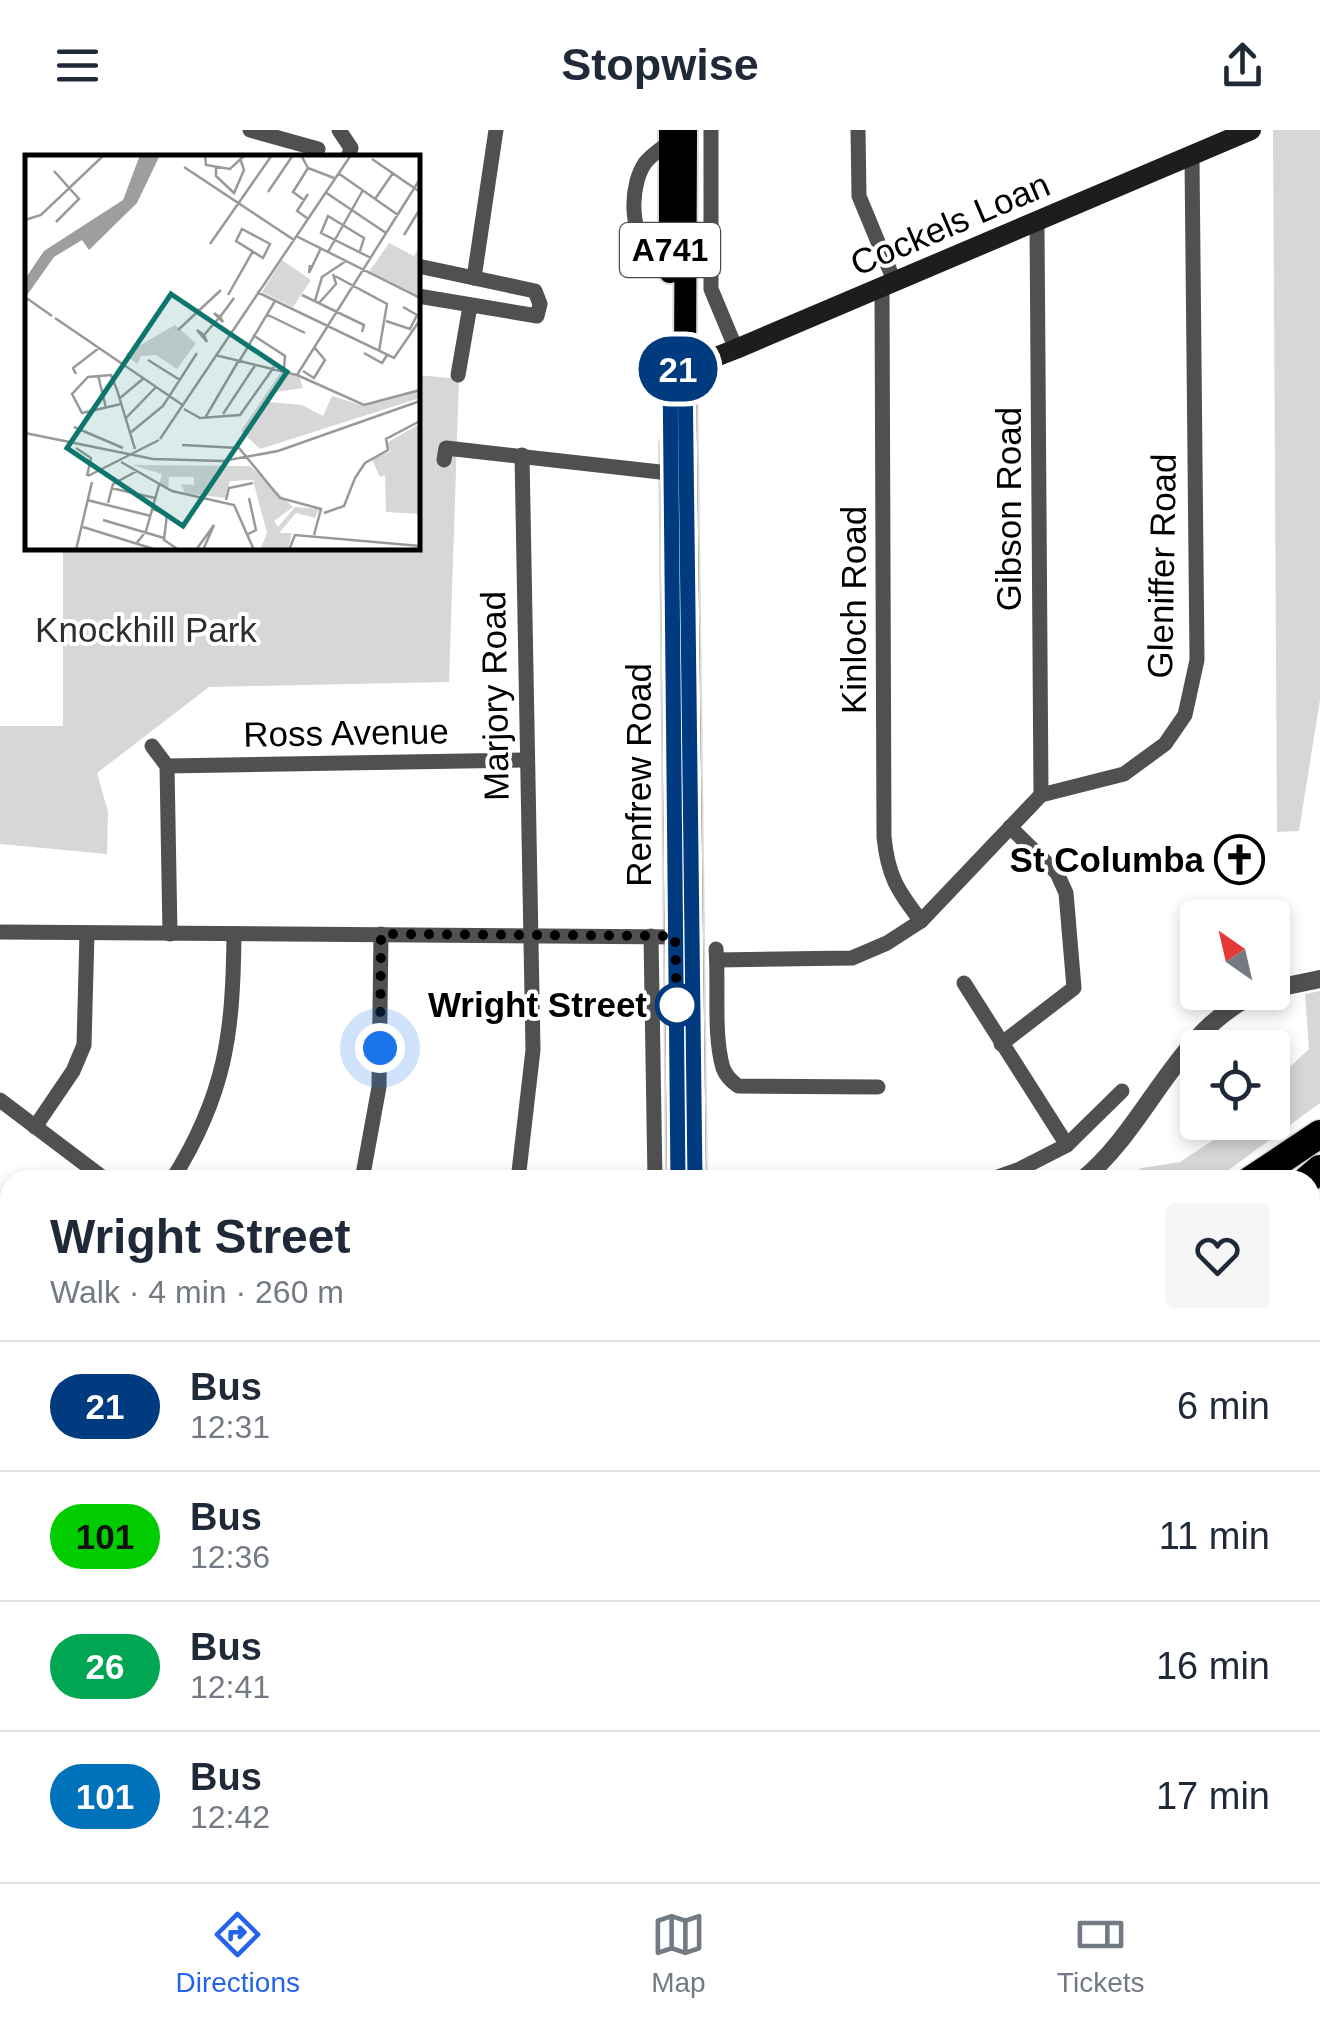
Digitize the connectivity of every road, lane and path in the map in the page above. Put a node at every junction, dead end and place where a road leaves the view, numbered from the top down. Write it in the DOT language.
graph roads {
  1 [pos="250,130"];
  2 [pos="323,130"];
  3 [pos="340,130"];
  4 [pos="496,130"];
  5 [pos="711,130"];
  6 [pos="858,130"];
  7 [pos="1251,130"];
  8 [pos="675,134"];
  9 [pos="317,153"];
  10 [pos="349,155"];
  11 [pos="1192,158"];
  12 [pos="1037,222"];
  13 [pos="670,258"];
  14 [pos="420,266"];
  15 [pos="474,278"];
  16 [pos="888,286"];
  17 [pos="420,296"];
  18 [pos="469,306"];
  19 [pos="736,349"];
  20 [pos="678,369"];
  21 [pos="458,375"];
  22 [pos="522,456"];
  23 [pos="444,460"];
  24 [pos="679,474"];
  25 [pos="152,746"];
  26 [pos="526,760"];
  27 [pos="168,766"];
  28 [pos="1041,795"];
  29 [pos="1010,827"];
  30 [pos="921,920"];
  31 [pos="0,932"];
  32 [pos="87,932"];
  33 [pos="170,934"];
  34 [pos="234,934"];
  35 [pos="381,934"];
  36 [pos="529,935"];
  37 [pos="651,936"];
  38 [pos="684,937"];
  39 [pos="1320,979"];
  40 [pos="964,983"];
  41 [pos="1290,985"];
  42 [pos="1232,1010"];
  43 [pos="1001,1044"];
  44 [pos="878,1087"];
  45 [pos="1122,1091"];
  46 [pos="0,1100"];
  47 [pos="35,1127"];
  48 [pos="1320,1136"];
  49 [pos="1067,1145"];
  50 [pos="93,1170"];
  51 [pos="178,1170"];
  52 [pos="364,1170"];
  53 [pos="519,1170"];
  54 [pos="654,1170"];
  55 [pos="678,1170"];
  56 [pos="695,1170"];
  57 [pos="1017,1170"];
  58 [pos="1092,1170"];
  59 [pos="1267,1170"];
  60 [pos="1278,1170"];
  1 -- 9 [label="street"];
  2 -- 9 [label="street"];
  3 -- 10 [label="street"];
  4 -- 15 [label="street"];
  5 -- 19 [label="street"];
  6 -- 16 [label="street"];
  7 -- 11 [label="main road, Cockels Loan"];
  8 -- 13 [label="main road, A741"];
  8 -- 13 [label="street"];
  8 -- 20 [label="main road, A741"];
  11 -- 12 [label="main road, Cockels Loan"];
  11 -- 28 [label="street, Gleniffer Road"];
  12 -- 16 [label="main road, Cockels Loan"];
  12 -- 28 [label="street, Gibson Road"];
  13 -- 20 [label="main road, A741"];
  14 -- 15 [label="street"];
  15 -- 18 [label="street"];
  15 -- 18 [label="street"];
  16 -- 19 [label="main road, Cockels Loan"];
  16 -- 30 [label="street, Kinloch Road"];
  17 -- 18 [label="street"];
  18 -- 21 [label="street"];
  19 -- 20 [label="main road, Cockels Loan"];
  20 -- 24 [label="main road, Renfrew Road / A741"];
  22 -- 23 [label="street"];
  22 -- 24 [label="street"];
  22 -- 26 [label="street, Marjory Road"];
  24 -- 38 [label="main road, Renfrew Road / A741"];
  25 -- 27 [label="street"];
  26 -- 27 [label="street, Ross Avenue"];
  26 -- 36 [label="street, Marjory Road"];
  27 -- 33 [label="street"];
  28 -- 29 [label="street"];
  29 -- 30 [label="street"];
  29 -- 43 [label="street"];
  30 -- 44 [label="street"];
  31 -- 32 [label="street"];
  32 -- 33 [label="street"];
  32 -- 47 [label="street"];
  33 -- 34 [label="street"];
  34 -- 35 [label="street"];
  34 -- 51 [label="street"];
  35 -- 36 [label="street"];
  35 -- 52 [label="street"];
  36 -- 37 [label="street"];
  36 -- 53 [label="street, Marjory Road"];
  37 -- 38 [label="street"];
  37 -- 54 [label="street, Renfrew Road"];
  38 -- 55 [label="main road, Renfrew Road / A741"];
  38 -- 56 [label="main road, Renfrew Road / A741"];
  39 -- 41 [label="street"];
  40 -- 43 [label="street"];
  42 -- 58 [label="street"];
  43 -- 49 [label="street"];
  45 -- 49 [label="street"];
  46 -- 47 [label="street"];
  47 -- 50 [label="street"];
  48 -- 59 [label="highway"];
  48 -- 60 [label="highway"];
  49 -- 57 [label="street"];
}
